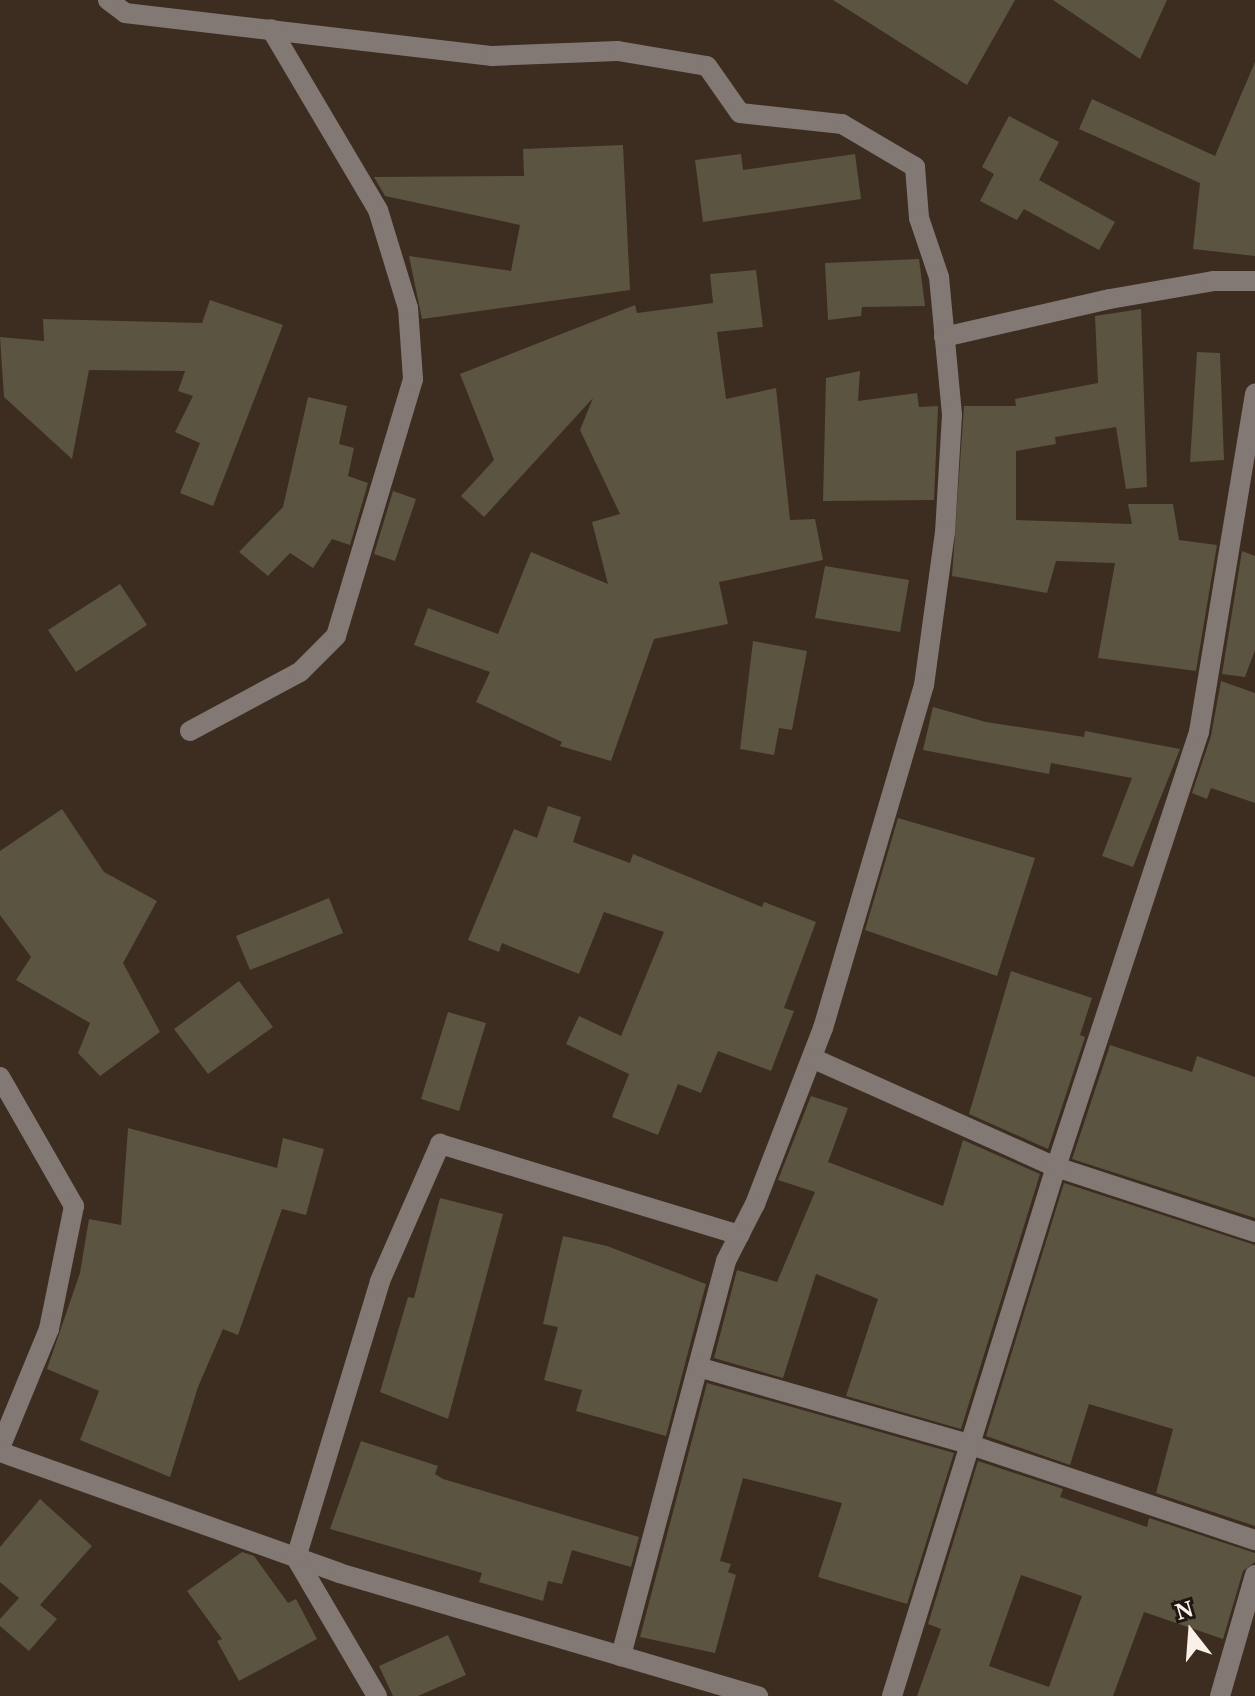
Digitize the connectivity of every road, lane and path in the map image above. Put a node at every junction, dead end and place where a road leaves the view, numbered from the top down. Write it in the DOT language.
graph roads {
  1 [pos="108,0"];
  2 [pos="271,29"];
  3 [pos="1255,281"];
  4 [pos="944,337"];
  5 [pos="1255,394"];
  6 [pos="190,731"];
  7 [pos="812,1058"];
  8 [pos="0,1077"];
  9 [pos="1056,1167"];
  10 [pos="1255,1232"];
  11 [pos="739,1235"];
  12 [pos="698,1367"];
  13 [pos="968,1444"];
  14 [pos="0,1450"];
  15 [pos="1255,1540"];
  16 [pos="296,1558"];
  17 [pos="1255,1575"];
  18 [pos="621,1656"];
  19 [pos="377,1696"];
  20 [pos="758,1696"];
  21 [pos="892,1696"];
  22 [pos="1220,1696"];
  1 -- 2 [label="street"];
  2 -- 4 [label="street"];
  2 -- 6 [label="street"];
  3 -- 4 [label="street"];
  4 -- 7 [label="street"];
  5 -- 9 [label="street"];
  7 -- 9 [label="street"];
  7 -- 11 [label="street"];
  8 -- 14 [label="street"];
  9 -- 10 [label="street"];
  9 -- 13 [label="street"];
  11 -- 12 [label="street"];
  11 -- 16 [label="street"];
  12 -- 13 [label="street"];
  12 -- 18 [label="street"];
  13 -- 15 [label="street"];
  13 -- 21 [label="street"];
  14 -- 16 [label="street"];
  16 -- 18 [label="street"];
  16 -- 19 [label="street"];
  17 -- 22 [label="street"];
  18 -- 20 [label="street"];
}
